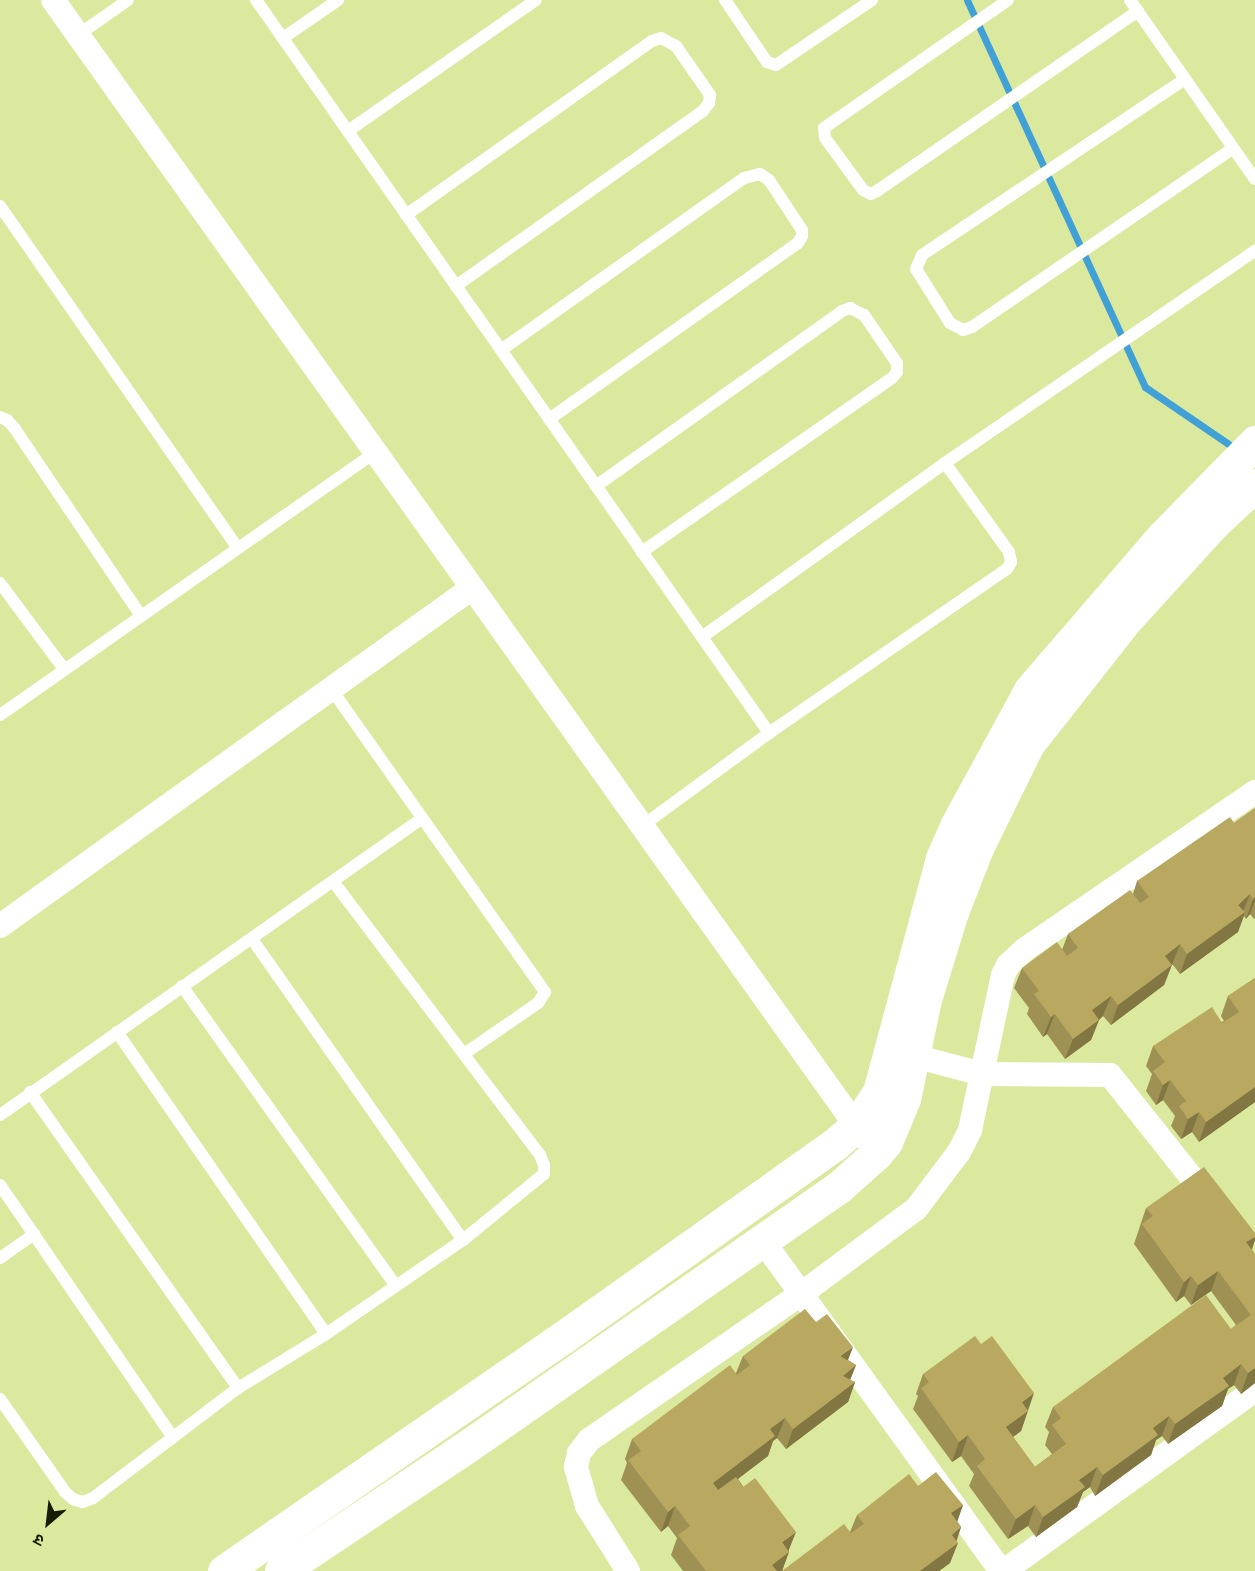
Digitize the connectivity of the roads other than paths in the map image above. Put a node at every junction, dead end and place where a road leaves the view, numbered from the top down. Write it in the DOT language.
graph roads {
  1 [pos="53,0"];
  2 [pos="128,0"];
  3 [pos="256,0"];
  4 [pos="338,0"];
  5 [pos="536,0"];
  6 [pos="726,0"];
  7 [pos="872,0"];
  8 [pos="1008,0"];
  9 [pos="1130,0"];
  10 [pos="1138,11"];
  11 [pos="78,35"];
  12 [pos="283,38"];
  13 [pos="1185,79"];
  14 [pos="348,131"];
  15 [pos="1233,148"];
  16 [pos="1255,179"];
  17 [pos="0,206"];
  18 [pos="406,215"];
  19 [pos="1255,251"];
  20 [pos="456,286"];
  21 [pos="501,350"];
  22 [pos="0,417"];
  23 [pos="549,419"];
  24 [pos="375,452"];
  25 [pos="1249,459"];
  26 [pos="945,463"];
  27 [pos="596,486"];
  28 [pos="238,548"];
  29 [pos="642,552"];
  30 [pos="0,583"];
  31 [pos="472,588"];
  32 [pos="141,616"];
  33 [pos="702,638"];
  34 [pos="64,669"];
  35 [pos="332,690"];
  36 [pos="1,713"];
  37 [pos="769,733"];
  38 [pos="1255,792"];
  39 [pos="421,819"];
  40 [pos="642,826"];
  41 [pos="333,881"];
  42 [pos="0,926"];
  43 [pos="252,939"];
  44 [pos="182,986"];
  45 [pos="117,1032"];
  46 [pos="464,1054"];
  47 [pos="914,1056"];
  48 [pos="982,1074"];
  49 [pos="30,1092"];
  50 [pos="0,1115"];
  51 [pos="856,1126"];
  52 [pos="876,1154"];
  53 [pos="0,1185"];
  54 [pos="1226,1222"];
  55 [pos="34,1234"];
  56 [pos="463,1240"];
  57 [pos="763,1241"];
  58 [pos="0,1258"];
  59 [pos="395,1285"];
  60 [pos="801,1294"];
  61 [pos="326,1334"];
  62 [pos="238,1388"];
  63 [pos="1255,1390"];
  64 [pos="0,1399"];
  65 [pos="173,1438"];
  66 [pos="224,1571"];
  67 [pos="281,1571"];
  68 [pos="628,1571"];
  69 [pos="1003,1571"];
  1 -- 11 [label="street"];
  2 -- 11 [label="lane"];
  3 -- 12 [label="lane"];
  4 -- 12 [label="lane"];
  5 -- 14 [label="lane"];
  6 -- 7 [label="lane"];
  8 -- 10 [label="lane"];
  9 -- 10 [label="lane"];
  10 -- 13 [label="lane"];
  11 -- 24 [label="street"];
  12 -- 14 [label="lane"];
  13 -- 15 [label="lane"];
  13 -- 15 [label="lane"];
  14 -- 18 [label="lane"];
  15 -- 16 [label="lane"];
  17 -- 28 [label="lane"];
  18 -- 20 [label="lane"];
  18 -- 20 [label="lane"];
  19 -- 26 [label="lane"];
  20 -- 21 [label="lane"];
  21 -- 23 [label="lane"];
  21 -- 23 [label="lane"];
  22 -- 32 [label="lane"];
  23 -- 27 [label="lane"];
  24 -- 28 [label="lane"];
  24 -- 31 [label="street"];
  25 -- 47 [label="street"];
  25 -- 51 [label="street"];
  26 -- 33 [label="lane"];
  26 -- 37 [label="lane"];
  27 -- 29 [label="lane"];
  27 -- 29 [label="lane"];
  28 -- 32 [label="lane"];
  29 -- 33 [label="lane"];
  30 -- 34 [label="lane"];
  31 -- 35 [label="street"];
  31 -- 40 [label="street"];
  32 -- 34 [label="lane"];
  33 -- 37 [label="lane"];
  34 -- 36 [label="lane"];
  35 -- 39 [label="lane"];
  35 -- 42 [label="street"];
  37 -- 40 [label="lane"];
  38 -- 48 [label="street"];
  39 -- 41 [label="lane"];
  39 -- 46 [label="lane"];
  40 -- 51 [label="street"];
  41 -- 43 [label="lane"];
  41 -- 46 [label="lane"];
  43 -- 44 [label="lane"];
  43 -- 56 [label="lane"];
  44 -- 45 [label="lane"];
  44 -- 59 [label="lane"];
  45 -- 49 [label="lane"];
  45 -- 61 [label="lane"];
  46 -- 56 [label="lane"];
  47 -- 48 [label="street"];
  47 -- 52 [label="street"];
  48 -- 54 [label="street"];
  48 -- 60 [label="street"];
  49 -- 50 [label="lane"];
  49 -- 62 [label="lane"];
  51 -- 52 [label="street"];
  51 -- 66 [label="street"];
  52 -- 57 [label="street"];
  53 -- 55 [label="lane"];
  55 -- 58 [label="lane"];
  55 -- 65 [label="lane"];
  56 -- 59 [label="lane"];
  57 -- 60 [label="street"];
  57 -- 67 [label="street"];
  59 -- 61 [label="lane"];
  60 -- 68 [label="street"];
  60 -- 69 [label="street"];
  61 -- 62 [label="lane"];
  62 -- 65 [label="lane"];
  63 -- 69 [label="street"];
  64 -- 65 [label="lane"];
}
